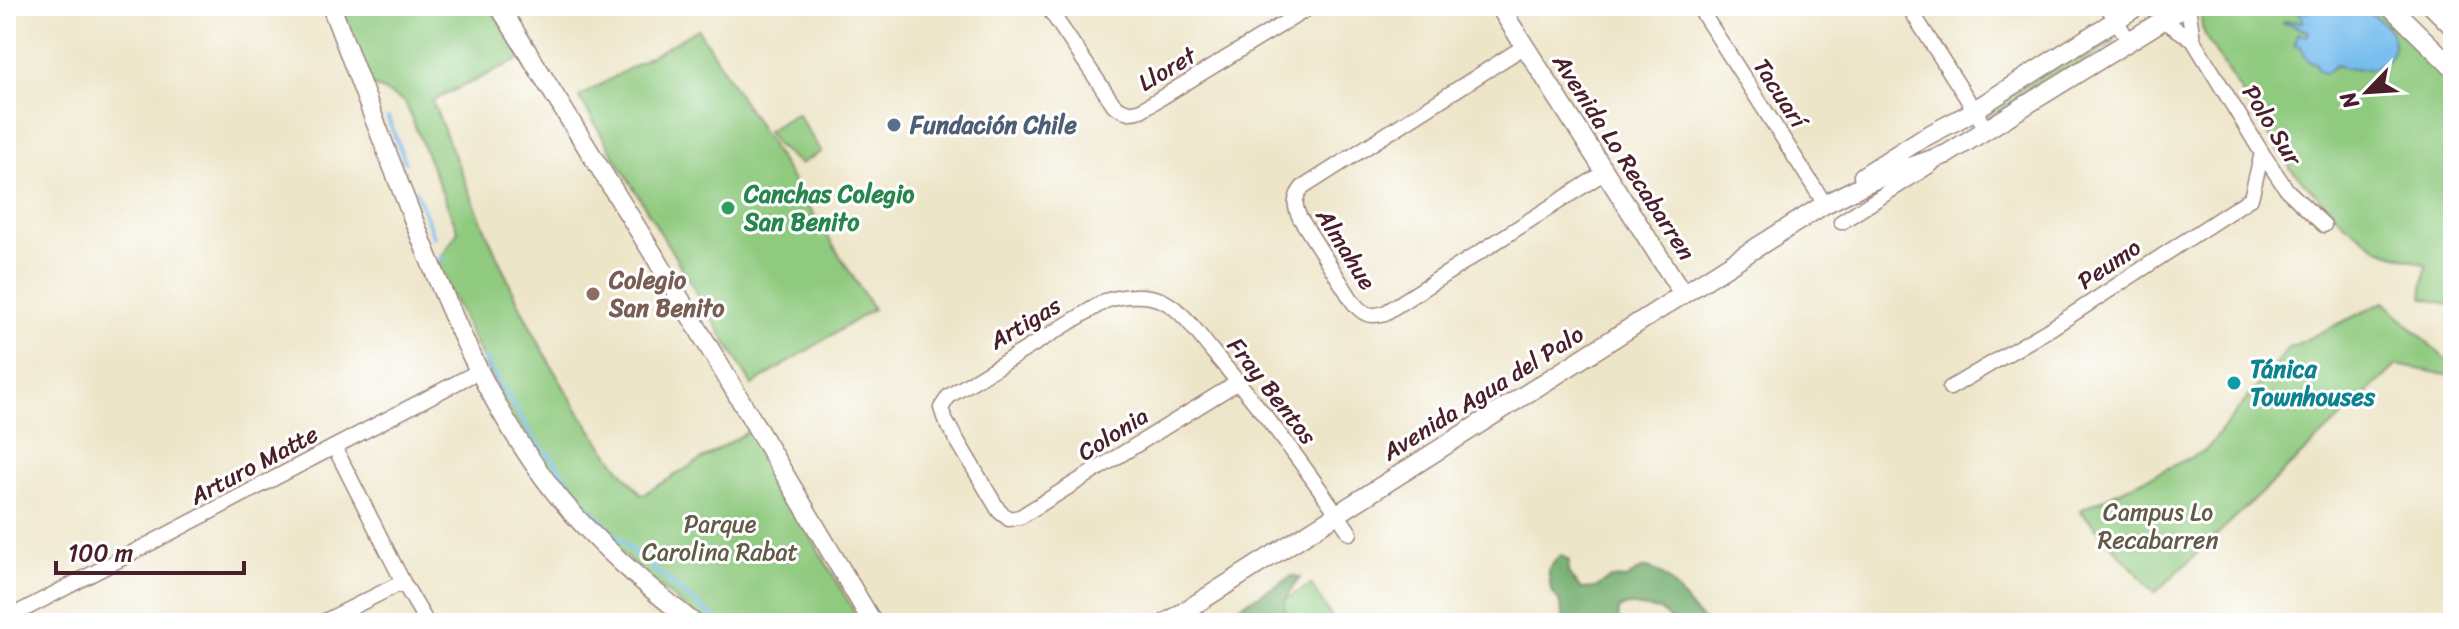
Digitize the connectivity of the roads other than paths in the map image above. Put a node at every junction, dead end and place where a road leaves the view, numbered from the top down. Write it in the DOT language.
graph roads {
  1 [pos="331,6"];
  2 [pos="499,6"];
  3 [pos="1047,6"];
  4 [pos="1312,6"];
  5 [pos="1499,6"];
  6 [pos="1698,6"];
  7 [pos="1908,6"];
  8 [pos="2141,6"];
  9 [pos="2187,6"];
  10 [pos="2390,6"];
  11 [pos="2432,6"];
  12 [pos="2112,13"];
  13 [pos="2159,23"];
  14 [pos="2453,27"];
  15 [pos="2193,40"];
  16 [pos="2129,41"];
  17 [pos="1525,46"];
  18 [pos="2453,68"];
  19 [pos="1974,109"];
  20 [pos="1987,130"];
  21 [pos="2262,153"];
  22 [pos="1947,154"];
  23 [pos="1605,172"];
  24 [pos="1825,204"];
  25 [pos="1841,222"];
  26 [pos="2324,225"];
  27 [pos="1683,294"];
  28 [pos="1142,296"];
  29 [pos="479,371"];
  30 [pos="1238,382"];
  31 [pos="1950,388"];
  32 [pos="335,448"];
  33 [pos="1337,514"];
  34 [pos="1009,519"];
  35 [pos="1350,533"];
  36 [pos="403,582"];
  37 [pos="6,619"];
  38 [pos="321,623"];
  39 [pos="427,623"];
  40 [pos="694,623"];
  41 [pos="873,623"];
  42 [pos="1166,623"];
  1 -- 29 [label="street"];
  2 -- 41 [label="street"];
  3 -- 4 [label="street, Lloret"];
  5 -- 17 [label="street, Avenida Lo Recabarren"];
  6 -- 24 [label="street, Tacuarí"];
  7 -- 19 [label="street"];
  8 -- 12 [label="street, Avenida Agua del Palo"];
  8 -- 13 [label="street"];
  9 -- 13 [label="street, Avenida Agua del Palo"];
  9 -- 15 [label="street, Polo Sur"];
  10 -- 18 [label="street"];
  11 -- 14 [label="street"];
  12 -- 16 [label="street"];
  12 -- 19 [label="street, Avenida Agua del Palo"];
  13 -- 15 [label="street, Polo Sur"];
  13 -- 16 [label="street, Avenida Agua del Palo"];
  15 -- 21 [label="street, Polo Sur"];
  16 -- 20 [label="street, Avenida Agua del Palo"];
  17 -- 23 [label="street, Avenida Lo Recabarren"];
  17 -- 23 [label="street, Almahue"];
  19 -- 20 [label="street"];
  19 -- 24 [label="street, Avenida Agua del Palo"];
  20 -- 22 [label="street, Avenida Agua del Palo"];
  21 -- 26 [label="street, Polo Sur"];
  21 -- 31 [label="street, Peumo"];
  22 -- 24 [label="street, Avenida Agua del Palo"];
  22 -- 25 [label="street, Avenida Agua del Palo"];
  23 -- 27 [label="street, Avenida Lo Recabarren"];
  24 -- 27 [label="street, Avenida Agua del Palo"];
  27 -- 33 [label="street, Avenida Agua del Palo"];
  28 -- 30 [label="street, Fray Bentos"];
  28 -- 34 [label="street, Artigas"];
  29 -- 32 [label="street, Arturo Matte"];
  29 -- 40 [label="street"];
  30 -- 33 [label="street, Fray Bentos"];
  30 -- 34 [label="street, Colonia"];
  32 -- 36 [label="street"];
  32 -- 37 [label="street, Arturo Matte"];
  33 -- 35 [label="street, Fray Bentos"];
  33 -- 42 [label="street, Avenida Agua del Palo"];
  36 -- 38 [label="street"];
  36 -- 39 [label="street"];
}
